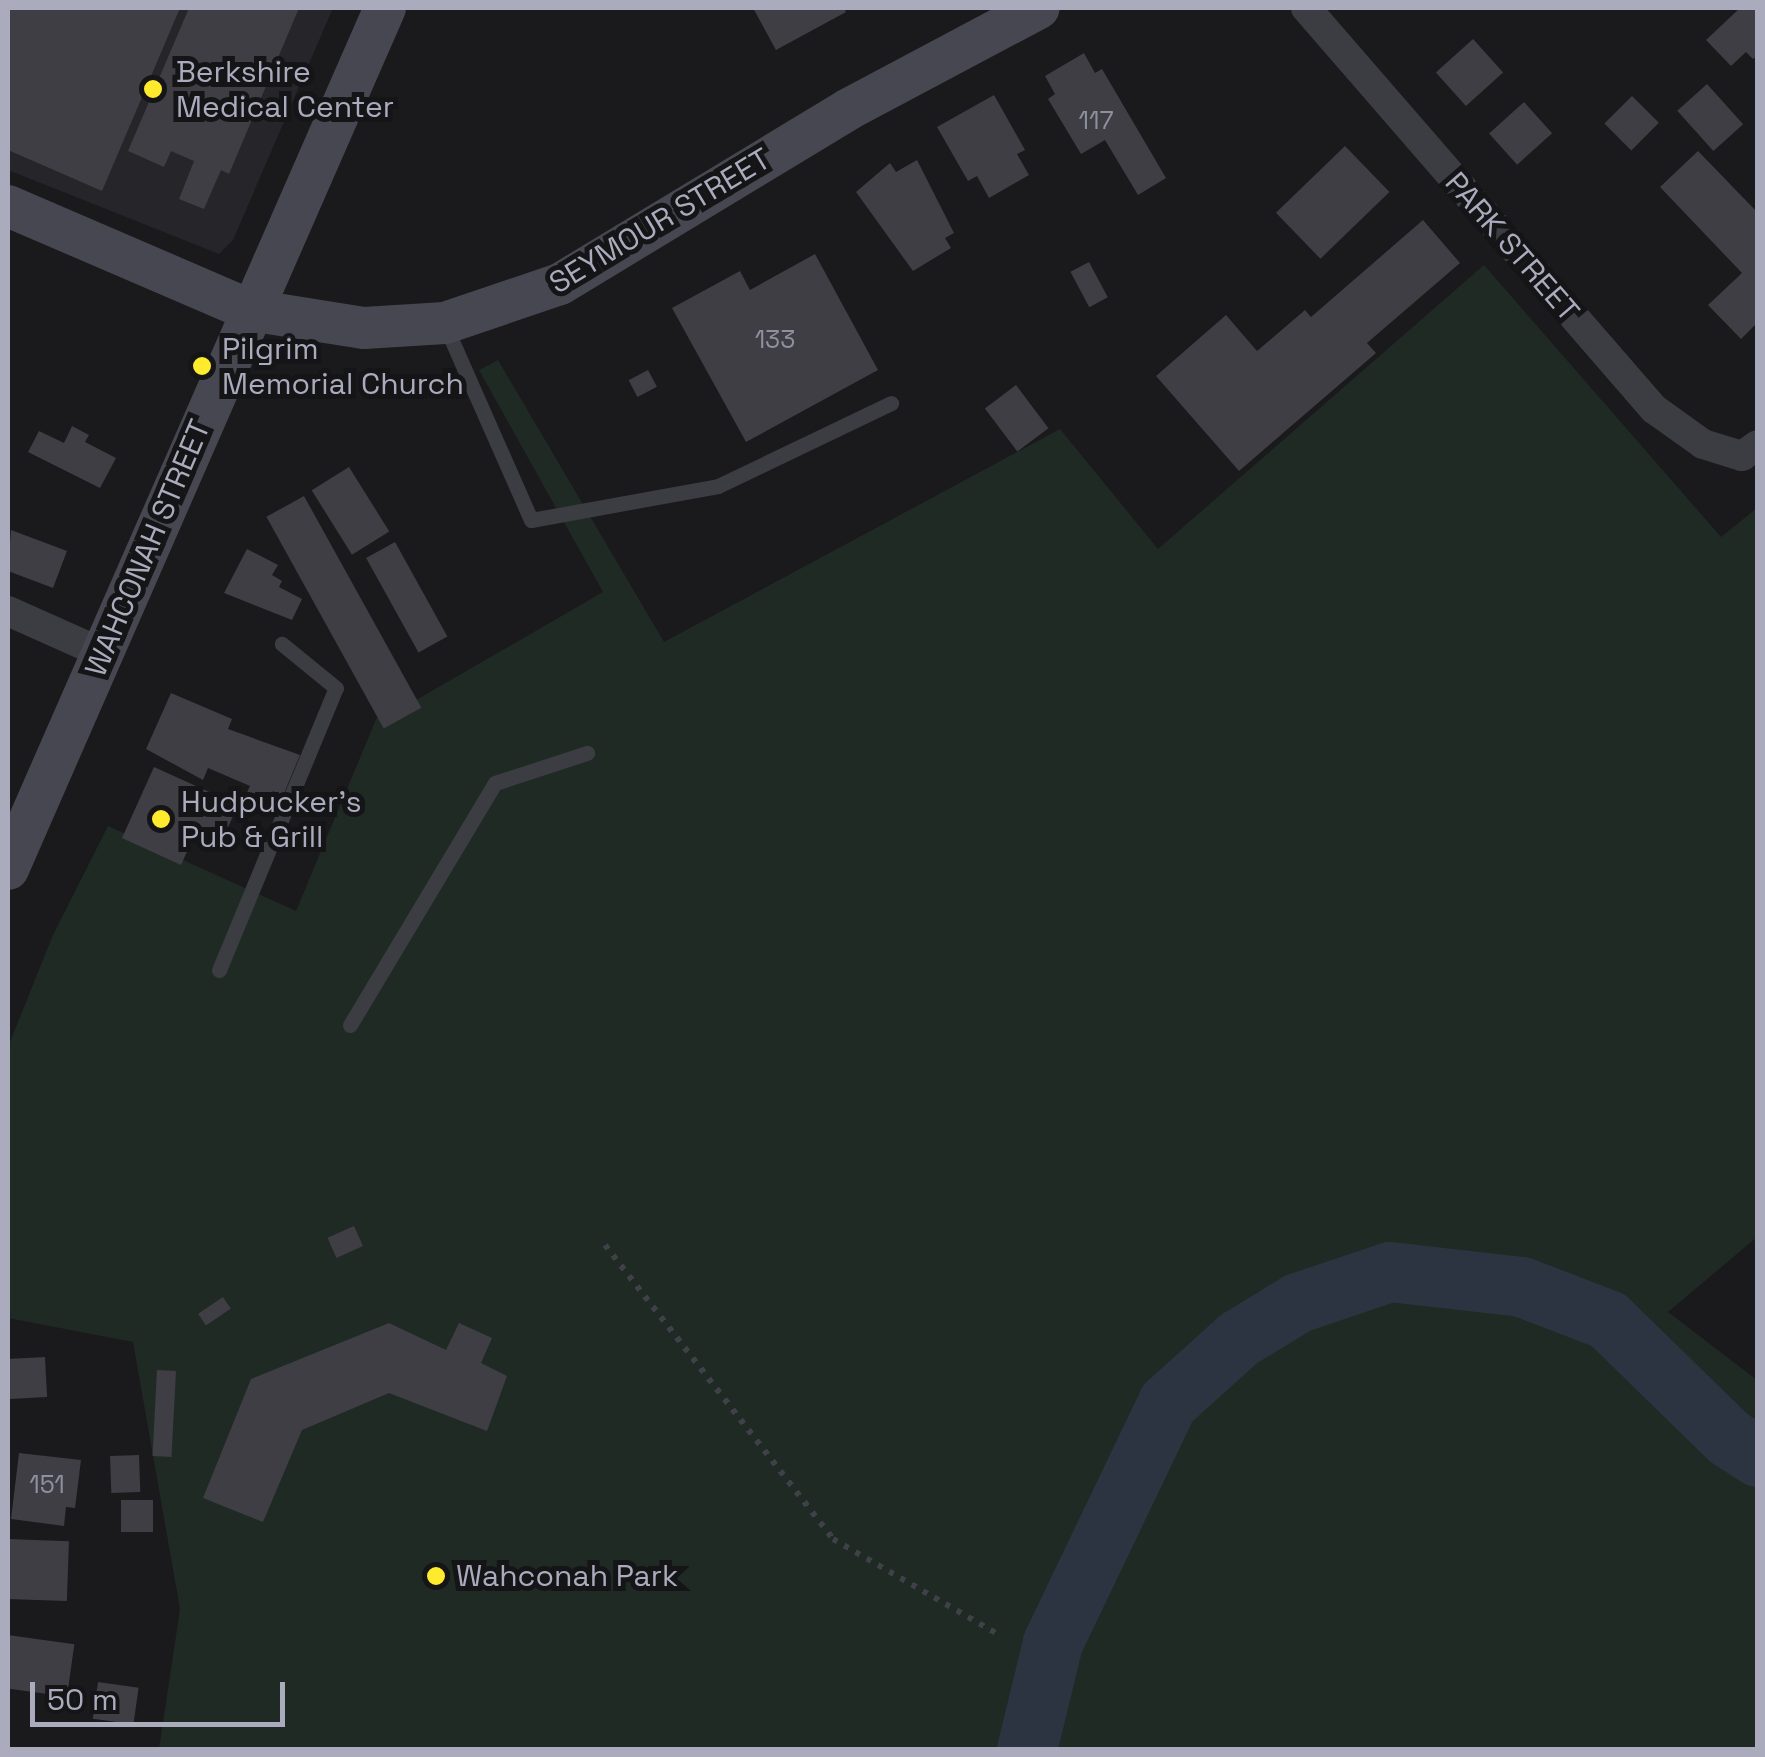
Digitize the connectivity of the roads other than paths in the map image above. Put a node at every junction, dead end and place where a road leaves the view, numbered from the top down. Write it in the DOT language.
graph roads {
  1 [pos="384,8"];
  2 [pos="1040,8"];
  3 [pos="1306,8"];
  4 [pos="8,206"];
  5 [pos="250,310"];
  6 [pos="444,323"];
  7 [pos="892,403"];
  8 [pos="1750,451"];
  9 [pos="8,611"];
  10 [pos="282,644"];
  11 [pos="102,653"];
  12 [pos="588,753"];
  13 [pos="8,869"];
  14 [pos="219,970"];
  15 [pos="350,1026"];
  1 -- 5 [label="street, WAHCONAH STREET"];
  2 -- 6 [label="street, SEYMOUR STREET"];
  3 -- 8 [label="street, PARK STREET"];
  4 -- 5 [label="street, SEYMOUR STREET"];
  5 -- 6 [label="street, SEYMOUR STREET"];
  5 -- 11 [label="street, WAHCONAH STREET"];
  6 -- 7 [label="lane"];
  9 -- 11 [label="street"];
  10 -- 14 [label="lane"];
  11 -- 13 [label="street, WAHCONAH STREET"];
  12 -- 15 [label="lane"];
}
